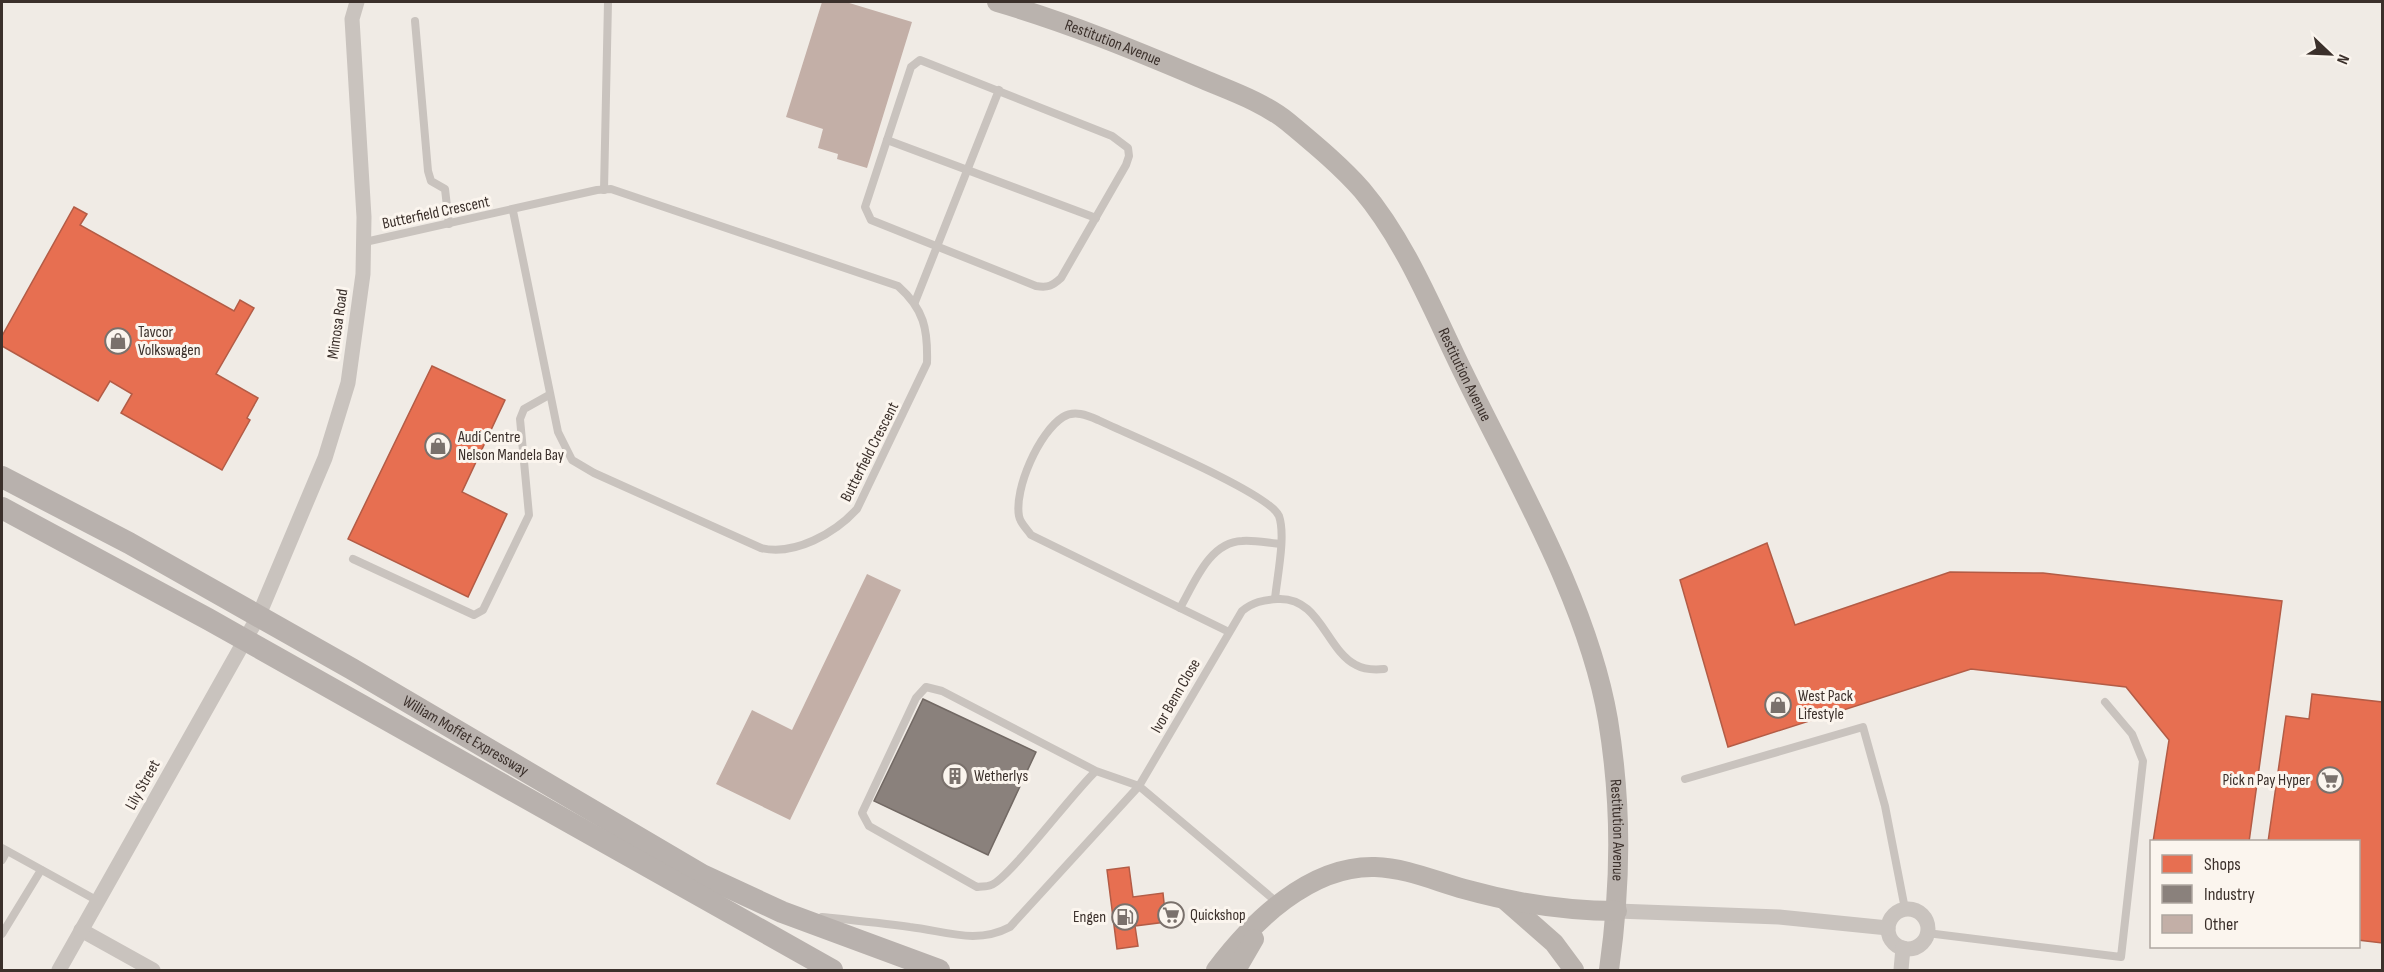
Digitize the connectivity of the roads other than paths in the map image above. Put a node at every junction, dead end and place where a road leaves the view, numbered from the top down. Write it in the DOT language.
graph roads {
  1 [pos="343,2"];
  2 [pos="357,2"];
  3 [pos="608,2"];
  4 [pos="998,2"];
  5 [pos="352,19"];
  6 [pos="415,21"];
  7 [pos="999,90"];
  8 [pos="887,140"];
  9 [pos="966,170"];
  10 [pos="604,190"];
  11 [pos="513,211"];
  12 [pos="1096,218"];
  13 [pos="449,224"];
  14 [pos="365,242"];
  15 [pos="938,246"];
  16 [pos="915,302"];
  17 [pos="549,395"];
  18 [pos="2,477"];
  19 [pos="2,508"];
  20 [pos="1281,544"];
  21 [pos="353,559"];
  22 [pos="1275,599"];
  23 [pos="1180,608"];
  24 [pos="258,617"];
  25 [pos="1229,632"];
  26 [pos="245,640"];
  27 [pos="1384,669"];
  28 [pos="2105,702"];
  29 [pos="1096,771"];
  30 [pos="1685,779"];
  31 [pos="1139,786"];
  32 [pos="4,849"];
  33 [pos="2,860"];
  34 [pos="41,870"];
  35 [pos="1503,898"];
  36 [pos="98,902"];
  37 [pos="1280,905"];
  38 [pos="1905,909"];
  39 [pos="1617,911"];
  40 [pos="782,912"];
  41 [pos="1265,918"];
  42 [pos="1888,928"];
  43 [pos="81,930"];
  44 [pos="1927,933"];
  45 [pos="2,934"];
  46 [pos="1903,948"];
  47 [pos="59,970"];
  48 [pos="153,970"];
  49 [pos="832,970"];
  50 [pos="939,970"];
  51 [pos="1216,970"];
  52 [pos="1236,970"];
  53 [pos="1574,970"];
  54 [pos="1609,970"];
  55 [pos="1901,970"];
  1 -- 5 [label="street, Mimosa Road"];
  2 -- 5 [label="street, Mimosa Road"];
  3 -- 10 [label="lane"];
  4 -- 39 [label="street, Restitution Avenue"];
  5 -- 14 [label="street, Mimosa Road"];
  6 -- 13 [label="lane"];
  7 -- 8 [label="lane"];
  7 -- 9 [label="lane"];
  7 -- 12 [label="lane"];
  8 -- 9 [label="lane"];
  8 -- 15 [label="lane"];
  9 -- 12 [label="lane"];
  9 -- 15 [label="lane"];
  10 -- 11 [label="lane, Butterfield Crescent"];
  10 -- 16 [label="lane, Butterfield Crescent"];
  11 -- 13 [label="lane, Butterfield Crescent"];
  11 -- 17 [label="lane, Butterfield Crescent"];
  12 -- 15 [label="lane"];
  13 -- 14 [label="lane, Butterfield Crescent"];
  14 -- 24 [label="street, Mimosa Road"];
  15 -- 16 [label="lane"];
  16 -- 17 [label="lane, Butterfield Crescent"];
  17 -- 21 [label="lane"];
  18 -- 24 [label="main road, William Moffet Expressway"];
  19 -- 26 [label="main road, William Moffet Expressway"];
  20 -- 22 [label="lane"];
  20 -- 23 [label="lane"];
  20 -- 23 [label="lane"];
  22 -- 25 [label="lane, Ivor Benn Close"];
  22 -- 27 [label="lane"];
  23 -- 25 [label="lane"];
  24 -- 26 [label="street, Lily Street"];
  24 -- 40 [label="main road, William Moffet Expressway"];
  25 -- 31 [label="lane, Ivor Benn Close"];
  26 -- 36 [label="street, Lily Street"];
  26 -- 49 [label="main road, William Moffet Expressway"];
  28 -- 44 [label="lane"];
  29 -- 29 [label="lane"];
  29 -- 31 [label="lane"];
  30 -- 38 [label="lane"];
  31 -- 37 [label="lane"];
  31 -- 40 [label="lane, Ivor Benn Close"];
  32 -- 33 [label="lane"];
  32 -- 34 [label="lane"];
  34 -- 36 [label="lane"];
  34 -- 45 [label="lane"];
  35 -- 37 [label="street"];
  35 -- 39 [label="street"];
  35 -- 53 [label="street"];
  36 -- 43 [label="street, Lily Street"];
  37 -- 41 [label="street"];
  38 -- 42 [label="street"];
  38 -- 44 [label="street"];
  39 -- 42 [label="street"];
  39 -- 54 [label="street, Restitution Avenue"];
  40 -- 50 [label="main road, William Moffet Expressway"];
  41 -- 51 [label="street"];
  41 -- 52 [label="street"];
  42 -- 46 [label="street"];
  43 -- 47 [label="street, Lily Street"];
  43 -- 48 [label="street"];
  44 -- 46 [label="street"];
  46 -- 55 [label="street"];
}
